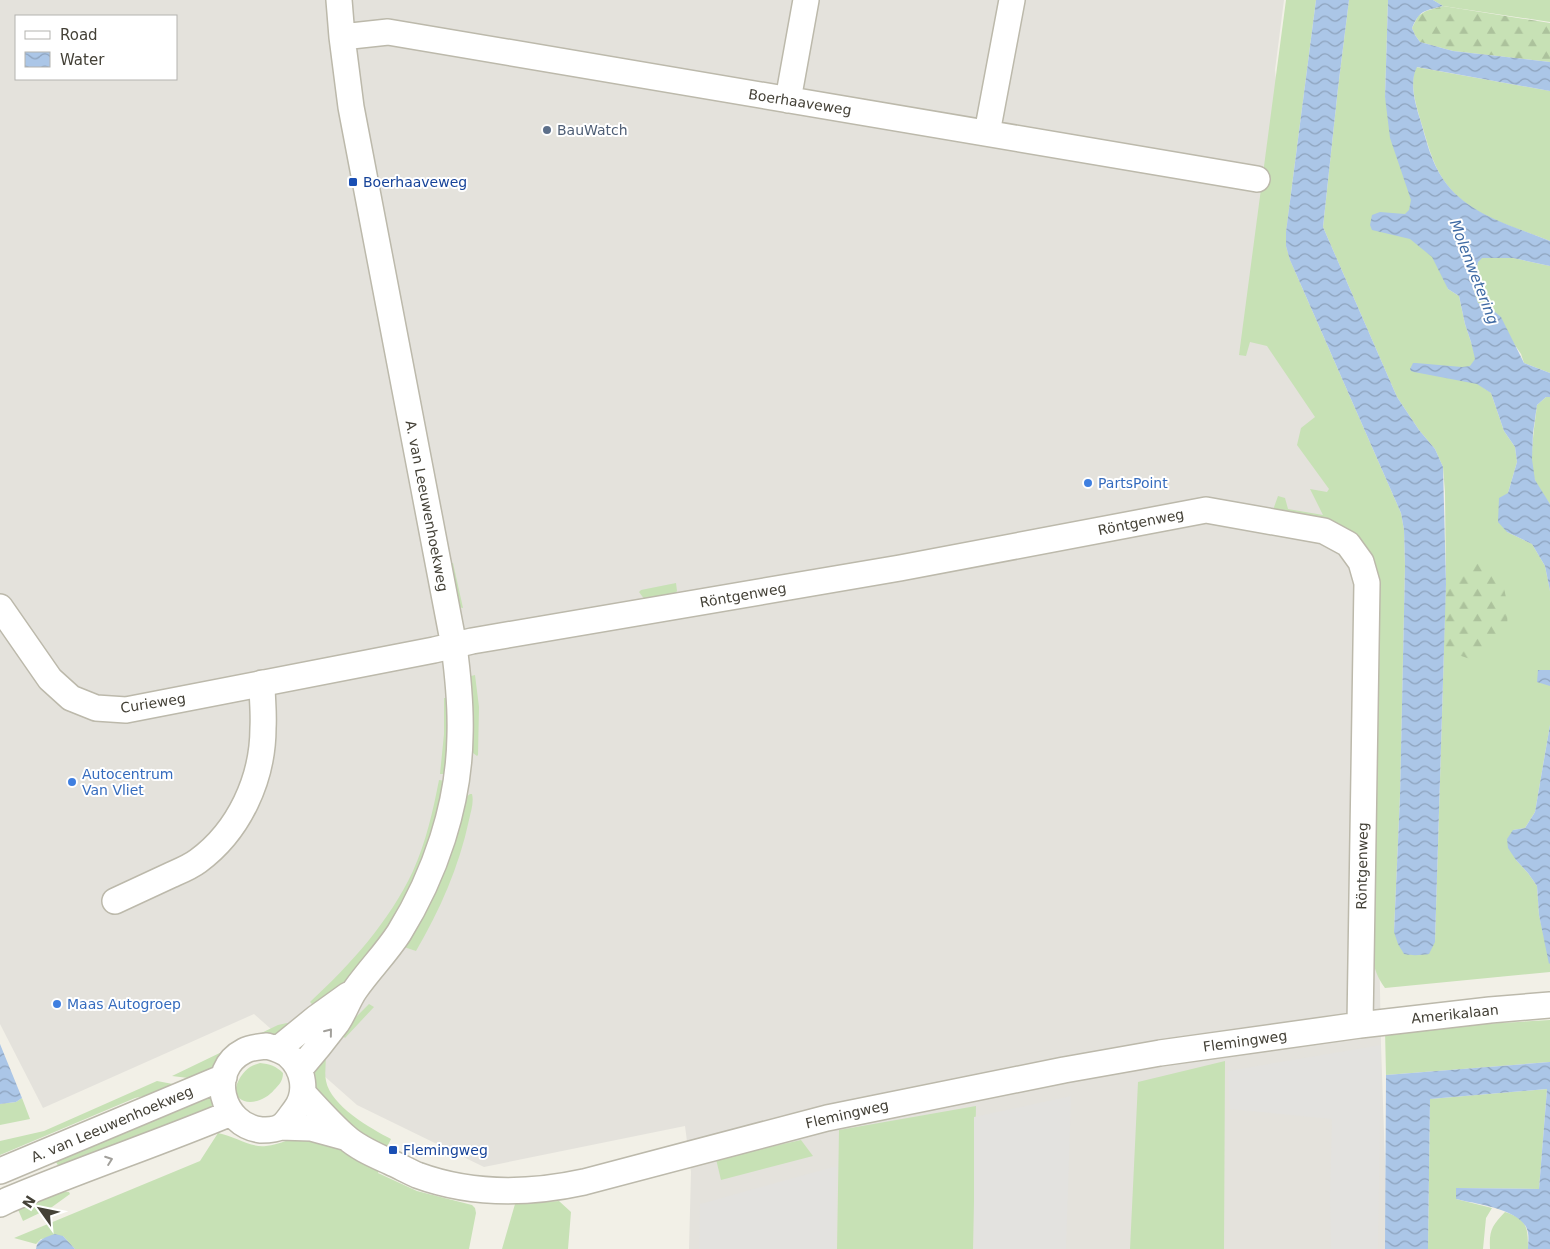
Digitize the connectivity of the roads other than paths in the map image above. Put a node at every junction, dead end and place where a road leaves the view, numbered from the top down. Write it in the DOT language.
graph roads {
  1 [pos="339,0"];
  2 [pos="806,0"];
  3 [pos="1012,0"];
  4 [pos="342,37"];
  5 [pos="788,100"];
  6 [pos="987,133"];
  7 [pos="1257,179"];
  8 [pos="0,607"];
  9 [pos="454,646"];
  10 [pos="262,682"];
  11 [pos="115,901"];
  12 [pos="354,991"];
  13 [pos="1550,1005"];
  14 [pos="1360,1025"];
  15 [pos="278,1049"];
  16 [pos="224,1077"];
  17 [pos="301,1082"];
  18 [pos="231,1113"];
  19 [pos="280,1127"];
  20 [pos="347,1138"];
  21 [pos="0,1171"];
  22 [pos="0,1204"];
  1 -- 4 [label="street, A. van Leeuwenhoekweg"];
  2 -- 5 [label="street"];
  3 -- 6 [label="street"];
  4 -- 5 [label="street, Boerhaaveweg"];
  4 -- 9 [label="street, A. van Leeuwenhoekweg"];
  5 -- 6 [label="street, Boerhaaveweg"];
  6 -- 7 [label="street, Boerhaaveweg"];
  8 -- 10 [label="street, Curieweg"];
  9 -- 10 [label="street, Curieweg"];
  9 -- 12 [label="street, A. van Leeuwenhoekweg"];
  9 -- 14 [label="street, Röntgenweg"];
  10 -- 11 [label="street"];
  12 -- 15 [label="street, A. van Leeuwenhoekweg"];
  17 -- 12 [label="street, A. van Leeuwenhoekweg, one-way"];
  13 -- 14 [label="street, Amerikalaan"];
  14 -- 20 [label="street, Flemingweg"];
  15 -- 16 [label="street"];
  15 -- 17 [label="street"];
  16 -- 18 [label="street"];
  16 -- 21 [label="street, A. van Leeuwenhoekweg"];
  17 -- 19 [label="street"];
  17 -- 20 [label="street, Flemingweg"];
  18 -- 19 [label="street"];
  22 -- 18 [label="street, A. van Leeuwenhoekweg, one-way"];
  19 -- 20 [label="street, Flemingweg"];
}
